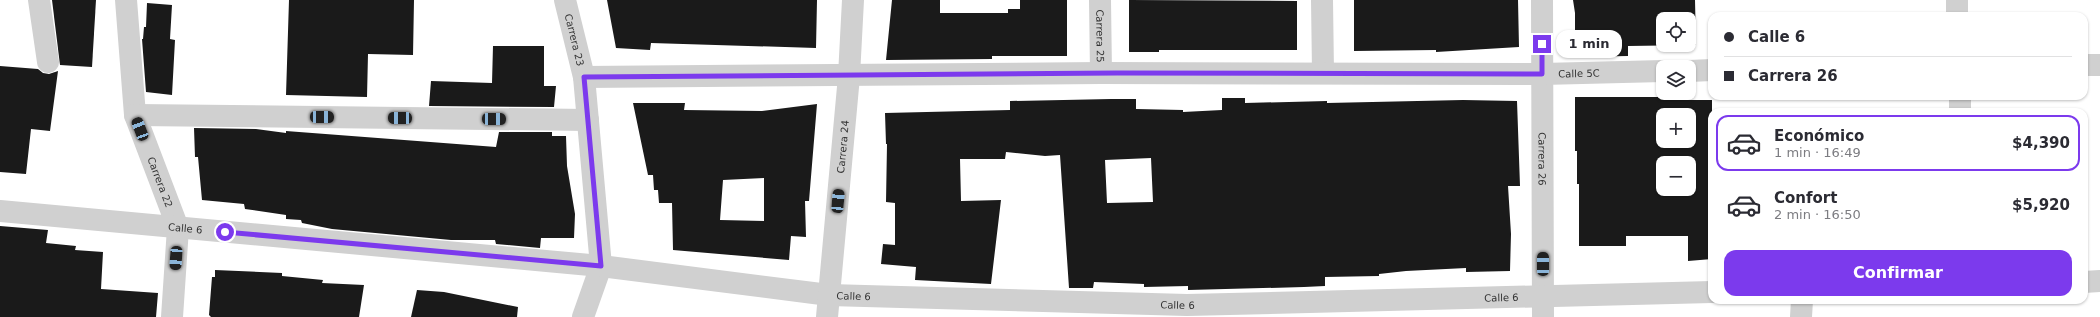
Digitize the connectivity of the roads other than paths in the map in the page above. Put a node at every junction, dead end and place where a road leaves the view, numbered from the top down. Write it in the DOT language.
graph roads {
  1 [pos="39,0"];
  2 [pos="126,0"];
  3 [pos="565,0"];
  4 [pos="853,0"];
  5 [pos="1100,0"];
  6 [pos="1322,0"];
  7 [pos="1542,0"];
  8 [pos="1957,0"];
  9 [pos="1957,12"];
  10 [pos="48,62"];
  11 [pos="2088,65"];
  12 [pos="2100,66"];
  13 [pos="1708,70"];
  14 [pos="1656,71"];
  15 [pos="1696,71"];
  16 [pos="1323,72"];
  17 [pos="1101,73"];
  18 [pos="1542,74"];
  19 [pos="849,76"];
  20 [pos="584,77"];
  21 [pos="134,115"];
  22 [pos="588,120"];
  23 [pos="0,211"];
  24 [pos="178,228"];
  25 [pos="601,266"];
  26 [pos="2100,281"];
  27 [pos="2088,282"];
  28 [pos="1708,292"];
  29 [pos="829,295"];
  30 [pos="1802,304"];
  31 [pos="1543,306"];
  32 [pos="1187,311"];
  33 [pos="172,317"];
  34 [pos="583,317"];
  35 [pos="827,317"];
  36 [pos="1801,317"];
  1 -- 10 [label="street"];
  2 -- 21 [label="street, Carrera 22"];
  3 -- 20 [label="street, Carrera 23"];
  4 -- 19 [label="street, Carrera 24"];
  5 -- 17 [label="street, Carrera 25"];
  6 -- 16 [label="street"];
  7 -- 18 [label="street, Carrera 26"];
  8 -- 9 [label="street"];
  11 -- 12 [label="street"];
  13 -- 15 [label="street"];
  14 -- 18 [label="street, Calle 5C"];
  16 -- 17 [label="street, Calle 5C"];
  16 -- 18 [label="street, Calle 5C"];
  17 -- 19 [label="street, Calle 5C"];
  18 -- 31 [label="street, Carrera 26"];
  19 -- 20 [label="street, Calle 5C"];
  19 -- 29 [label="street, Carrera 24"];
  20 -- 22 [label="street, Carrera 23"];
  21 -- 22 [label="street"];
  21 -- 24 [label="street, Carrera 22"];
  22 -- 25 [label="street, Carrera 23"];
  23 -- 24 [label="street, Calle 6"];
  24 -- 25 [label="street, Calle 6"];
  24 -- 33 [label="street, Carrera 22"];
  25 -- 29 [label="street, Calle 6"];
  25 -- 34 [label="street, Carrera 23"];
  26 -- 27 [label="street"];
  28 -- 31 [label="street, Calle 6"];
  29 -- 32 [label="street, Calle 6"];
  29 -- 35 [label="street, Carrera 24"];
  30 -- 36 [label="street"];
  31 -- 32 [label="street, Calle 6"];
}
